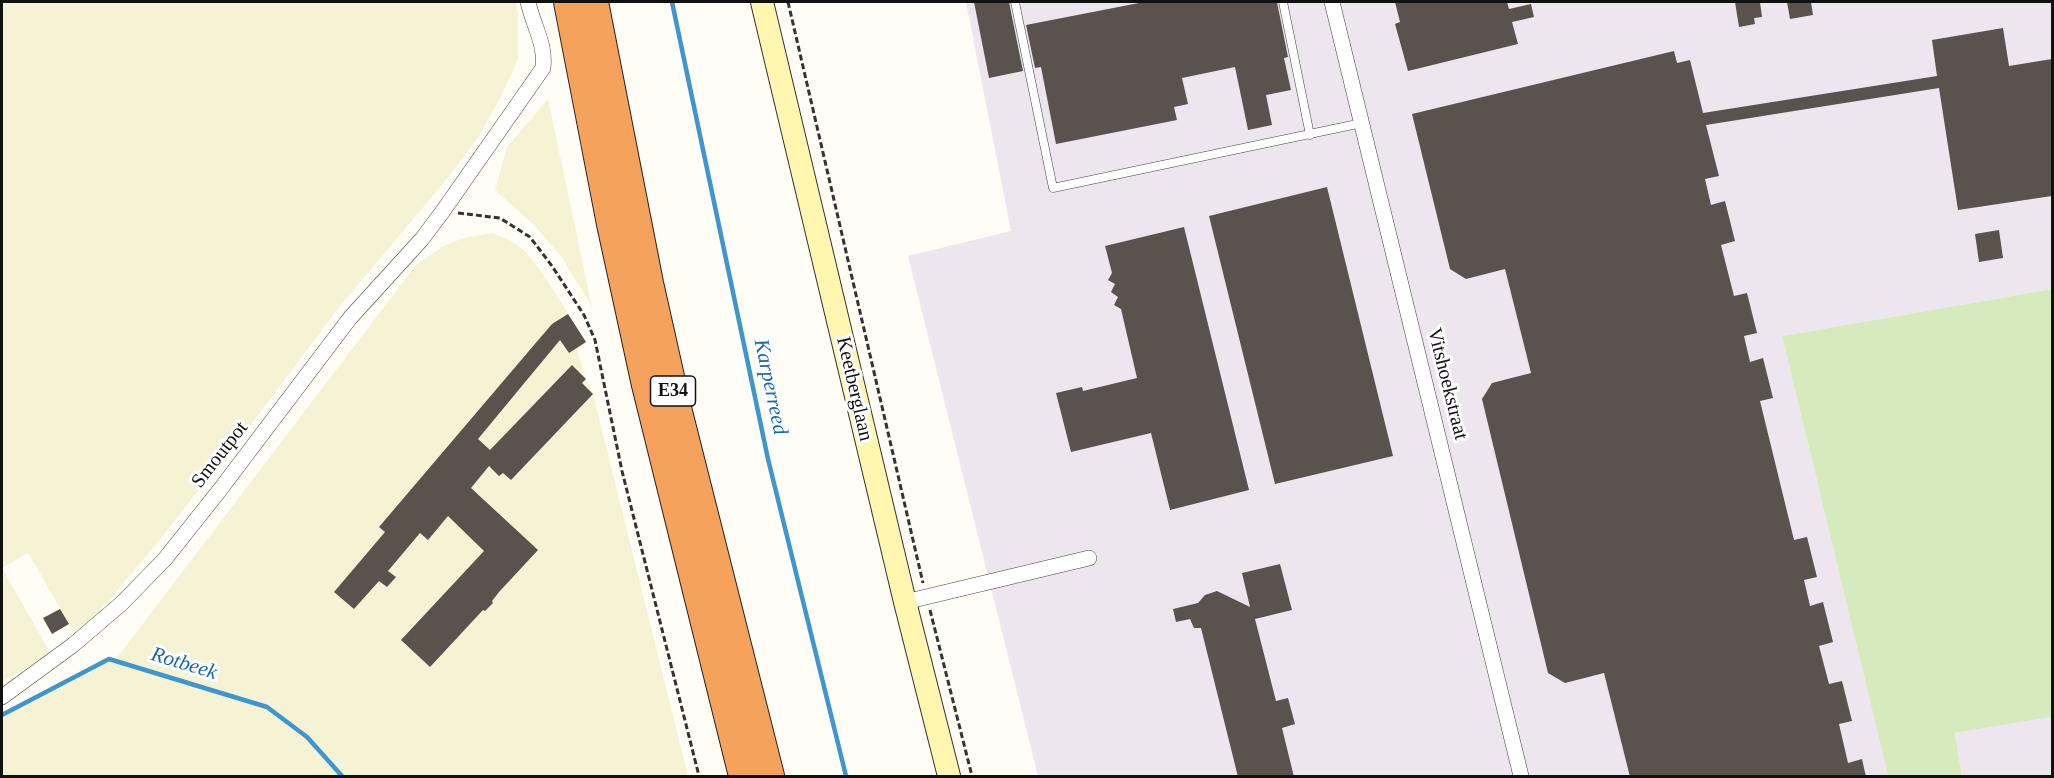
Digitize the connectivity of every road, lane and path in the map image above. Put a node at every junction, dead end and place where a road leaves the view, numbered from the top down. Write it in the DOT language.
graph roads {
  1 [pos="528,2"];
  2 [pos="568,2"];
  3 [pos="594,2"];
  4 [pos="749,2"];
  5 [pos="762,2"];
  6 [pos="788,2"];
  7 [pos="1015,2"];
  8 [pos="1283,2"];
  9 [pos="1332,2"];
  10 [pos="1362,123"];
  11 [pos="1310,135"];
  12 [pos="443,211"];
  13 [pos="1089,558"];
  14 [pos="916,599"];
  15 [pos="2,697"];
  16 [pos="699,777"];
  17 [pos="743,777"];
  18 [pos="770,777"];
  19 [pos="935,777"];
  20 [pos="949,777"];
  21 [pos="972,777"];
  22 [pos="1521,777"];
  1 -- 12 [label="street, Smoutpot"];
  2 -- 17 [label="highway, E34"];
  3 -- 18 [label="highway, E34"];
  4 -- 19 [label="main road, Keetberglaan"];
  5 -- 14 [label="main road, Keetberglaan"];
  6 -- 14 [label="path"];
  7 -- 11 [label="lane"];
  8 -- 11 [label="lane"];
  9 -- 10 [label="street, Vitshoekstraat"];
  10 -- 11 [label="lane"];
  10 -- 22 [label="street, Vitshoekstraat"];
  12 -- 15 [label="street, Smoutpot"];
  12 -- 16 [label="path"];
  13 -- 14 [label="street"];
  14 -- 20 [label="main road, Keetberglaan"];
  14 -- 21 [label="path"];
}
